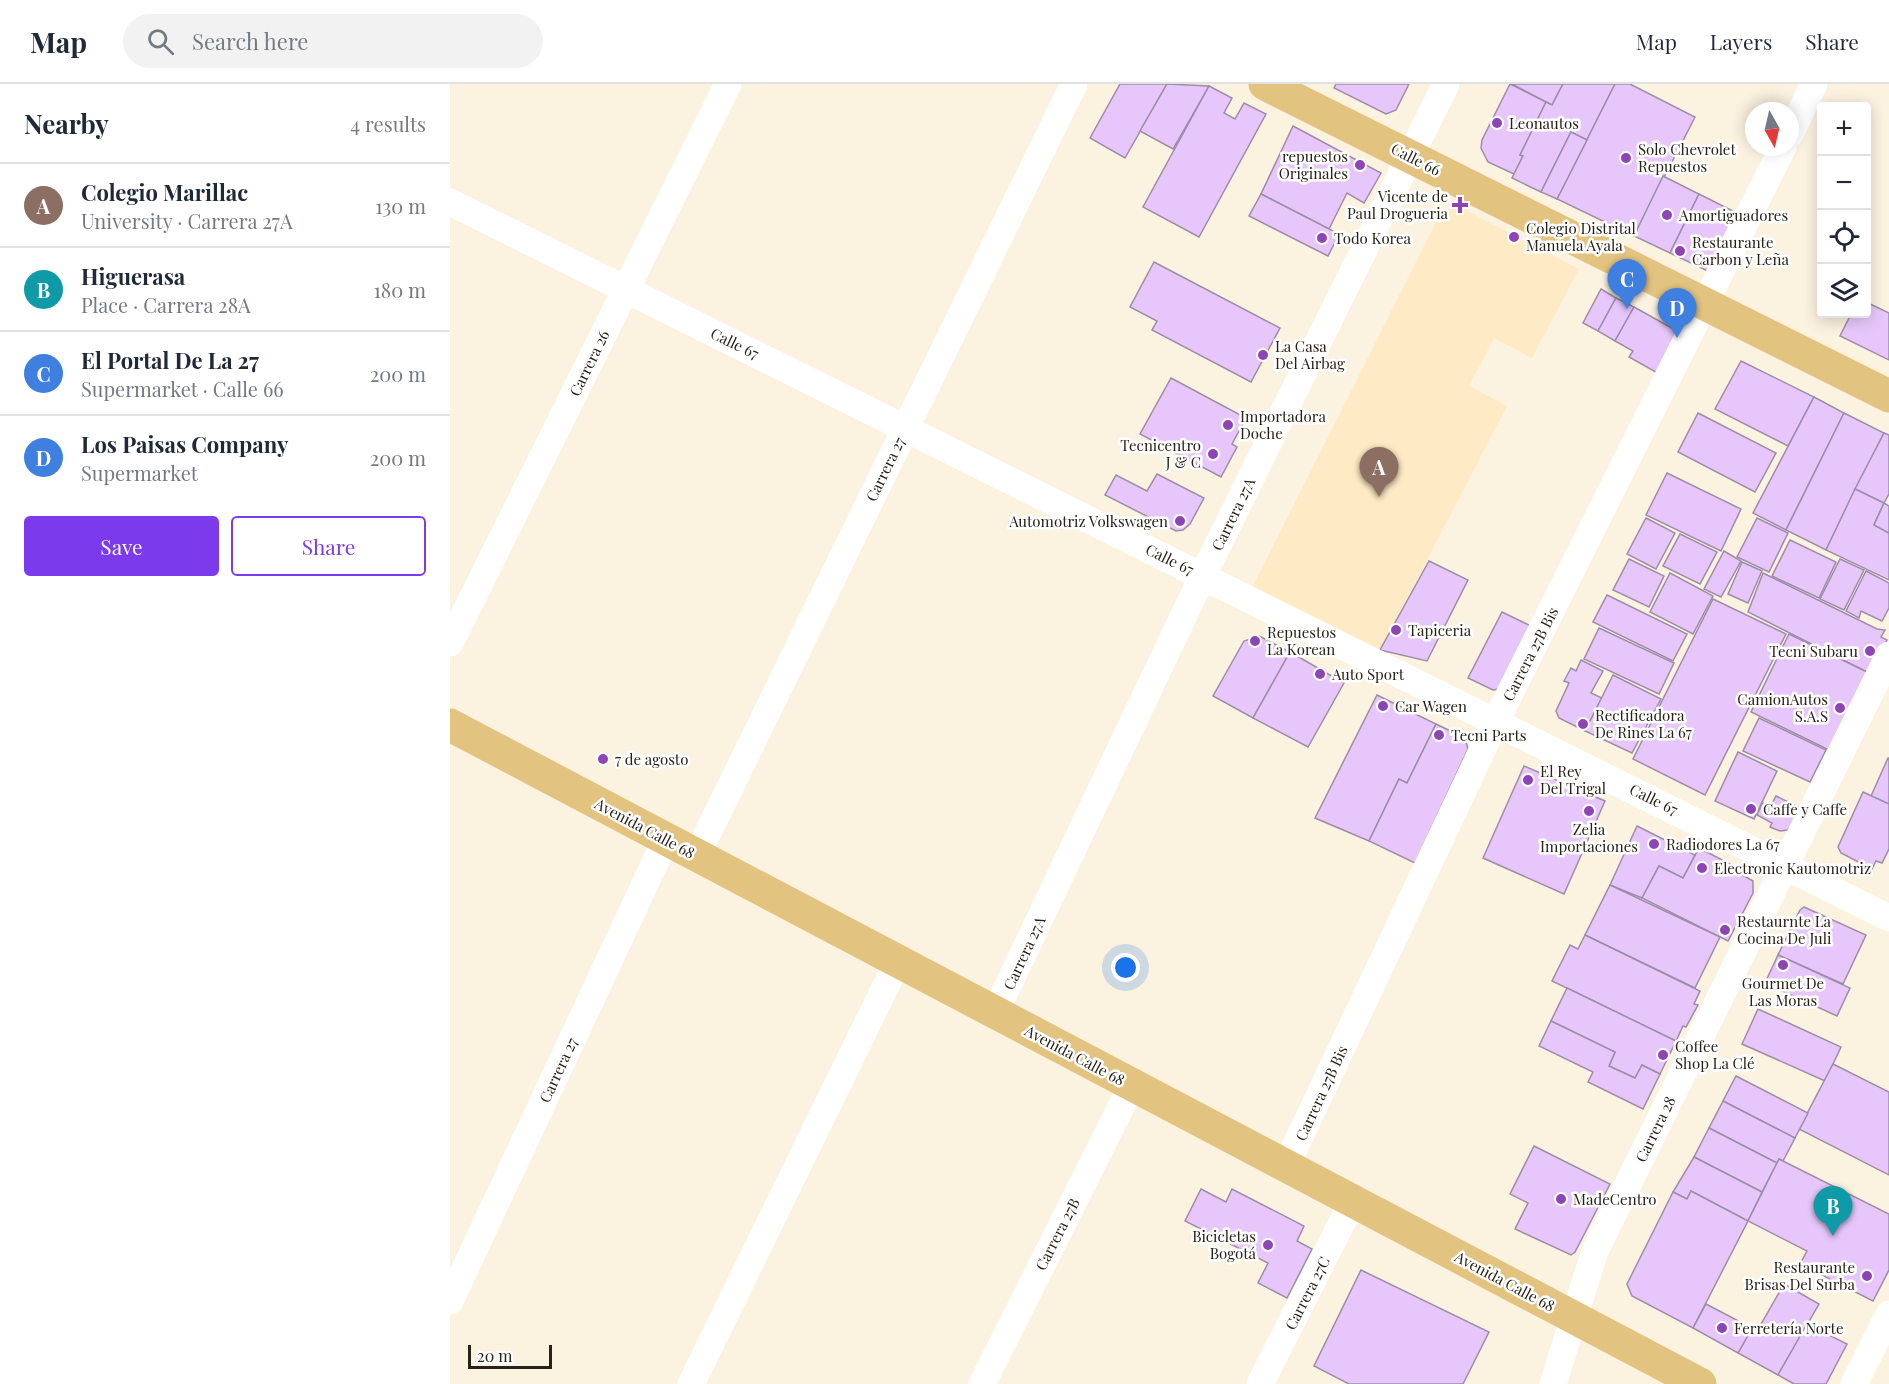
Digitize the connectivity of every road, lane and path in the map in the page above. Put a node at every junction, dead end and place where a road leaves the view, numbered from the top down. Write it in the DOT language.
graph roads {
  1 [pos="728,84"];
  2 [pos="1074,84"];
  3 [pos="1265,84"];
  4 [pos="1446,84"];
  5 [pos="1814,84"];
  6 [pos="1799,115"];
  7 [pos="1779,156"];
  8 [pos="1411,157"];
  9 [pos="450,202"];
  10 [pos="626,289"];
  11 [pos="1706,304"];
  12 [pos="1889,396"];
  13 [pos="905,427"];
  14 [pos="1203,575"];
  15 [pos="450,643"];
  16 [pos="1889,655"];
  17 [pos="1496,721"];
  18 [pos="450,725"];
  19 [pos="666,839"];
  20 [pos="697,855"];
  21 [pos="1785,865"];
  22 [pos="1889,918"];
  23 [pos="898,961"];
  24 [pos="995,1013"];
  25 [pos="1132,1085"];
  26 [pos="1286,1166"];
  27 [pos="1353,1201"];
  28 [pos="450,1301"];
  29 [pos="1575,1318"];
  30 [pos="1888,1318"];
  31 [pos="1858,1383"];
  32 [pos="691,1384"];
  33 [pos="982,1384"];
  34 [pos="1260,1384"];
  35 [pos="1553,1384"];
  36 [pos="1700,1384"];
  1 -- 10 [label="street, Carrera 26"];
  2 -- 13 [label="street, Carrera 27"];
  3 -- 8 [label="main road, Calle 66"];
  4 -- 8 [label="street, Carrera 27A"];
  5 -- 6 [label="street"];
  7 -- 11 [label="street, Carrera 27B Bis"];
  8 -- 11 [label="main road, Calle 66"];
  8 -- 14 [label="street, Carrera 27A"];
  9 -- 10 [label="street, Calle 67"];
  10 -- 13 [label="street, Calle 67"];
  10 -- 15 [label="street, Carrera 26"];
  11 -- 12 [label="main road, Calle 66"];
  11 -- 17 [label="street, Carrera 27B Bis"];
  13 -- 14 [label="street, Calle 67"];
  13 -- 20 [label="street, Carrera 27"];
  14 -- 17 [label="street, Calle 67"];
  14 -- 24 [label="street, Carrera 27A"];
  16 -- 21 [label="street, Carrera 28"];
  17 -- 21 [label="street, Calle 67"];
  17 -- 26 [label="street, Carrera 27B Bis"];
  18 -- 19 [label="main road, Avenida Calle 68"];
  19 -- 20 [label="main road, Avenida Calle 68"];
  19 -- 28 [label="street, Carrera 27"];
  20 -- 23 [label="main road, Avenida Calle 68"];
  21 -- 22 [label="street, Calle 67"];
  21 -- 29 [label="street, Carrera 28"];
  23 -- 24 [label="main road, Avenida Calle 68"];
  23 -- 32 [label="street"];
  24 -- 25 [label="main road, Avenida Calle 68"];
  25 -- 26 [label="main road, Avenida Calle 68"];
  25 -- 33 [label="street, Carrera 27B"];
  26 -- 27 [label="main road, Avenida Calle 68"];
  27 -- 29 [label="main road, Avenida Calle 68"];
  27 -- 34 [label="street, Carrera 27C"];
  29 -- 35 [label="street, Carrera 28"];
  29 -- 36 [label="main road, Avenida Calle 68"];
  30 -- 31 [label="street"];
}
